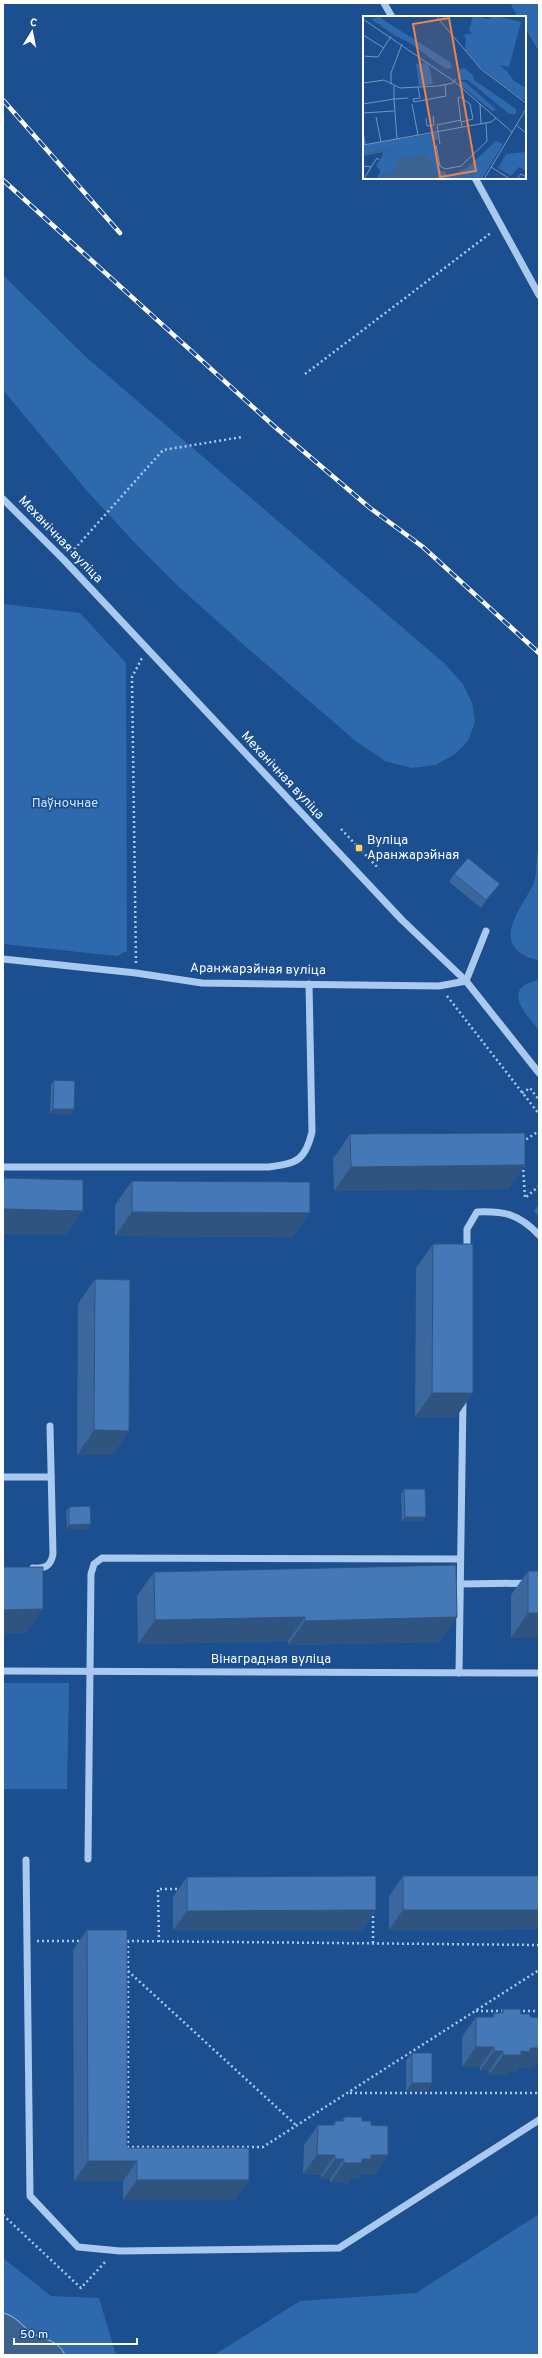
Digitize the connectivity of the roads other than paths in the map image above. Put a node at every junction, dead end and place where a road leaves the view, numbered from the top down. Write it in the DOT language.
graph roads {
  1 [pos="384,3"];
  2 [pos="391,16"];
  3 [pos="476,179"];
  4 [pos="539,295"];
  5 [pos="3,499"];
  6 [pos="486,931"];
  7 [pos="3,959"];
  8 [pos="466,982"];
  9 [pos="309,984"];
  10 [pos="539,1073"];
  11 [pos="3,1167"];
  12 [pos="539,1235"];
  13 [pos="466,1261"];
  14 [pos="464,1388"];
  15 [pos="50,1426"];
  16 [pos="51,1476"];
  17 [pos="3,1477"];
  18 [pos="460,1559"];
  19 [pos="27,1568"];
  20 [pos="539,1583"];
  21 [pos="459,1584"];
  22 [pos="3,1671"];
  23 [pos="90,1672"];
  24 [pos="459,1673"];
  25 [pos="539,1673"];
  26 [pos="88,1859"];
  27 [pos="26,1860"];
  28 [pos="539,2120"];
  1 -- 2 [label="street"];
  3 -- 4 [label="street"];
  5 -- 8 [label="street, Механічная вуліца"];
  6 -- 8 [label="street"];
  7 -- 9 [label="street, Аранжарэйная вуліца"];
  8 -- 9 [label="street, Аранжарэйная вуліца"];
  8 -- 10 [label="street, Механічная вуліца"];
  9 -- 11 [label="street"];
  12 -- 13 [label="street"];
  14 -- 18 [label="street"];
  15 -- 16 [label="street"];
  16 -- 17 [label="street"];
  16 -- 19 [label="street"];
  18 -- 21 [label="street"];
  18 -- 23 [label="street"];
  20 -- 21 [label="street"];
  21 -- 24 [label="street"];
  22 -- 23 [label="street, Вінаградная вуліца"];
  23 -- 24 [label="street, Вінаградная вуліца"];
  23 -- 26 [label="street"];
  24 -- 25 [label="street, Вінаградная вуліца"];
  27 -- 28 [label="street"];
}
